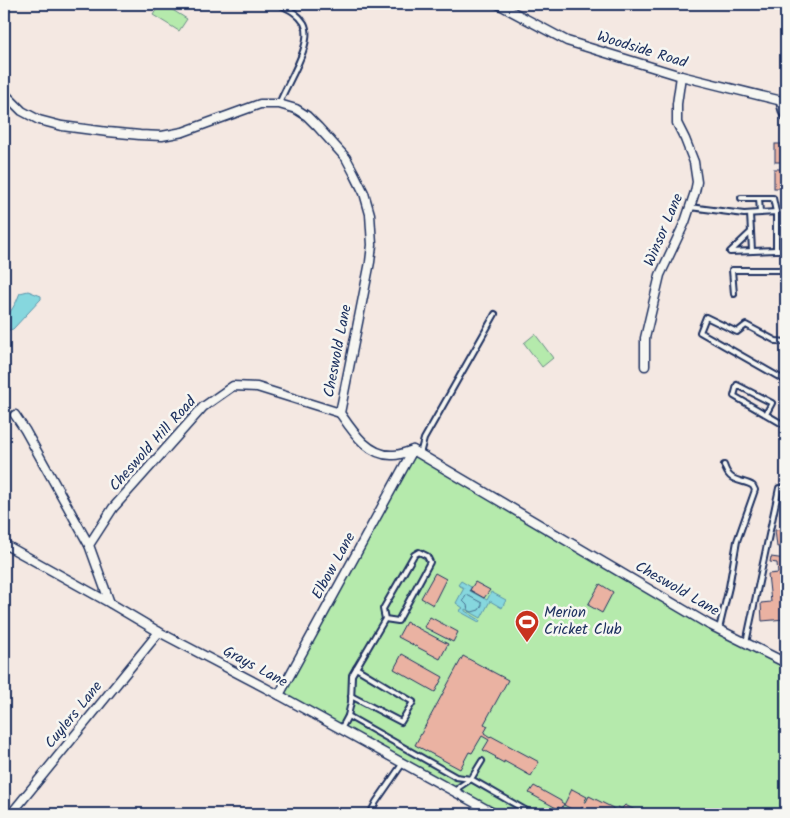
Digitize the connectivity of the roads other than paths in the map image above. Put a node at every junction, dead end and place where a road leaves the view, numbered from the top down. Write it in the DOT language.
graph roads {
  1 [pos="279,4"];
  2 [pos="498,4"];
  3 [pos="681,76"];
  4 [pos="4,93"];
  5 [pos="778,99"];
  6 [pos="786,102"];
  7 [pos="279,104"];
  8 [pos="786,120"];
  9 [pos="740,198"];
  10 [pos="759,198"];
  11 [pos="690,207"];
  12 [pos="776,212"];
  13 [pos="760,213"];
  14 [pos="750,214"];
  15 [pos="751,232"];
  16 [pos="776,250"];
  17 [pos="786,250"];
  18 [pos="752,251"];
  19 [pos="786,270"];
  20 [pos="734,294"];
  21 [pos="495,314"];
  22 [pos="786,342"];
  23 [pos="645,366"];
  24 [pos="786,381"];
  25 [pos="340,413"];
  26 [pos="766,414"];
  27 [pos="15,416"];
  28 [pos="786,426"];
  29 [pos="416,452"];
  30 [pos="724,465"];
  31 [pos="786,488"];
  32 [pos="4,544"];
  33 [pos="89,546"];
  34 [pos="110,603"];
  35 [pos="385,619"];
  36 [pos="719,629"];
  37 [pos="159,632"];
  38 [pos="746,643"];
  39 [pos="786,663"];
  40 [pos="356,668"];
  41 [pos="279,695"];
  42 [pos="351,696"];
  43 [pos="348,716"];
  44 [pos="341,729"];
  45 [pos="482,761"];
  46 [pos="403,763"];
  47 [pos="471,779"];
  48 [pos="456,793"];
  49 [pos="484,812"];
  50 [pos="11,814"];
  51 [pos="370,814"];
  52 [pos="495,814"];
  53 [pos="532,814"];
  1 -- 7 [label="lane"];
  2 -- 3 [label="street, Woodside Road"];
  3 -- 5 [label="street, Woodside Road"];
  3 -- 11 [label="street, Winsor Lane"];
  4 -- 7 [label="street, Cheswold Lane"];
  5 -- 6 [label="street, Woodside Road"];
  5 -- 8 [label="lane"];
  7 -- 25 [label="street, Cheswold Lane"];
  9 -- 10 [label="lane"];
  10 -- 12 [label="lane"];
  10 -- 13 [label="lane"];
  11 -- 14 [label="lane"];
  11 -- 23 [label="street, Winsor Lane"];
  12 -- 13 [label="lane"];
  12 -- 16 [label="lane"];
  13 -- 14 [label="lane"];
  14 -- 15 [label="lane"];
  15 -- 18 [label="lane"];
  15 -- 18 [label="lane"];
  16 -- 17 [label="lane"];
  16 -- 18 [label="lane"];
  19 -- 20 [label="lane"];
  21 -- 29 [label="lane"];
  22 -- 24 [label="lane"];
  25 -- 29 [label="street, Cheswold Lane"];
  25 -- 33 [label="street, Cheswold Hill Road"];
  26 -- 26 [label="lane"];
  26 -- 28 [label="lane"];
  27 -- 33 [label="street"];
  29 -- 36 [label="street, Cheswold Lane"];
  29 -- 41 [label="street, Elbow Lane"];
  30 -- 36 [label="lane"];
  31 -- 38 [label="lane"];
  32 -- 34 [label="street, Grays Lane"];
  33 -- 34 [label="street"];
  34 -- 37 [label="street, Grays Lane"];
  35 -- 35 [label="lane"];
  35 -- 40 [label="lane"];
  36 -- 38 [label="street, Cheswold Lane"];
  37 -- 41 [label="street, Grays Lane"];
  37 -- 50 [label="street, Cuylers Lane"];
  38 -- 39 [label="street, Cheswold Lane"];
  40 -- 42 [label="lane"];
  40 -- 42 [label="lane"];
  41 -- 44 [label="street, Grays Lane"];
  42 -- 43 [label="lane"];
  43 -- 44 [label="lane"];
  43 -- 47 [label="lane"];
  44 -- 46 [label="street, Grays Lane"];
  45 -- 47 [label="lane"];
  46 -- 48 [label="street, Grays Lane"];
  46 -- 51 [label="lane"];
  47 -- 48 [label="lane"];
  47 -- 53 [label="lane"];
  48 -- 49 [label="street, Grays Lane"];
  49 -- 52 [label="street, Grays Lane"];
}
